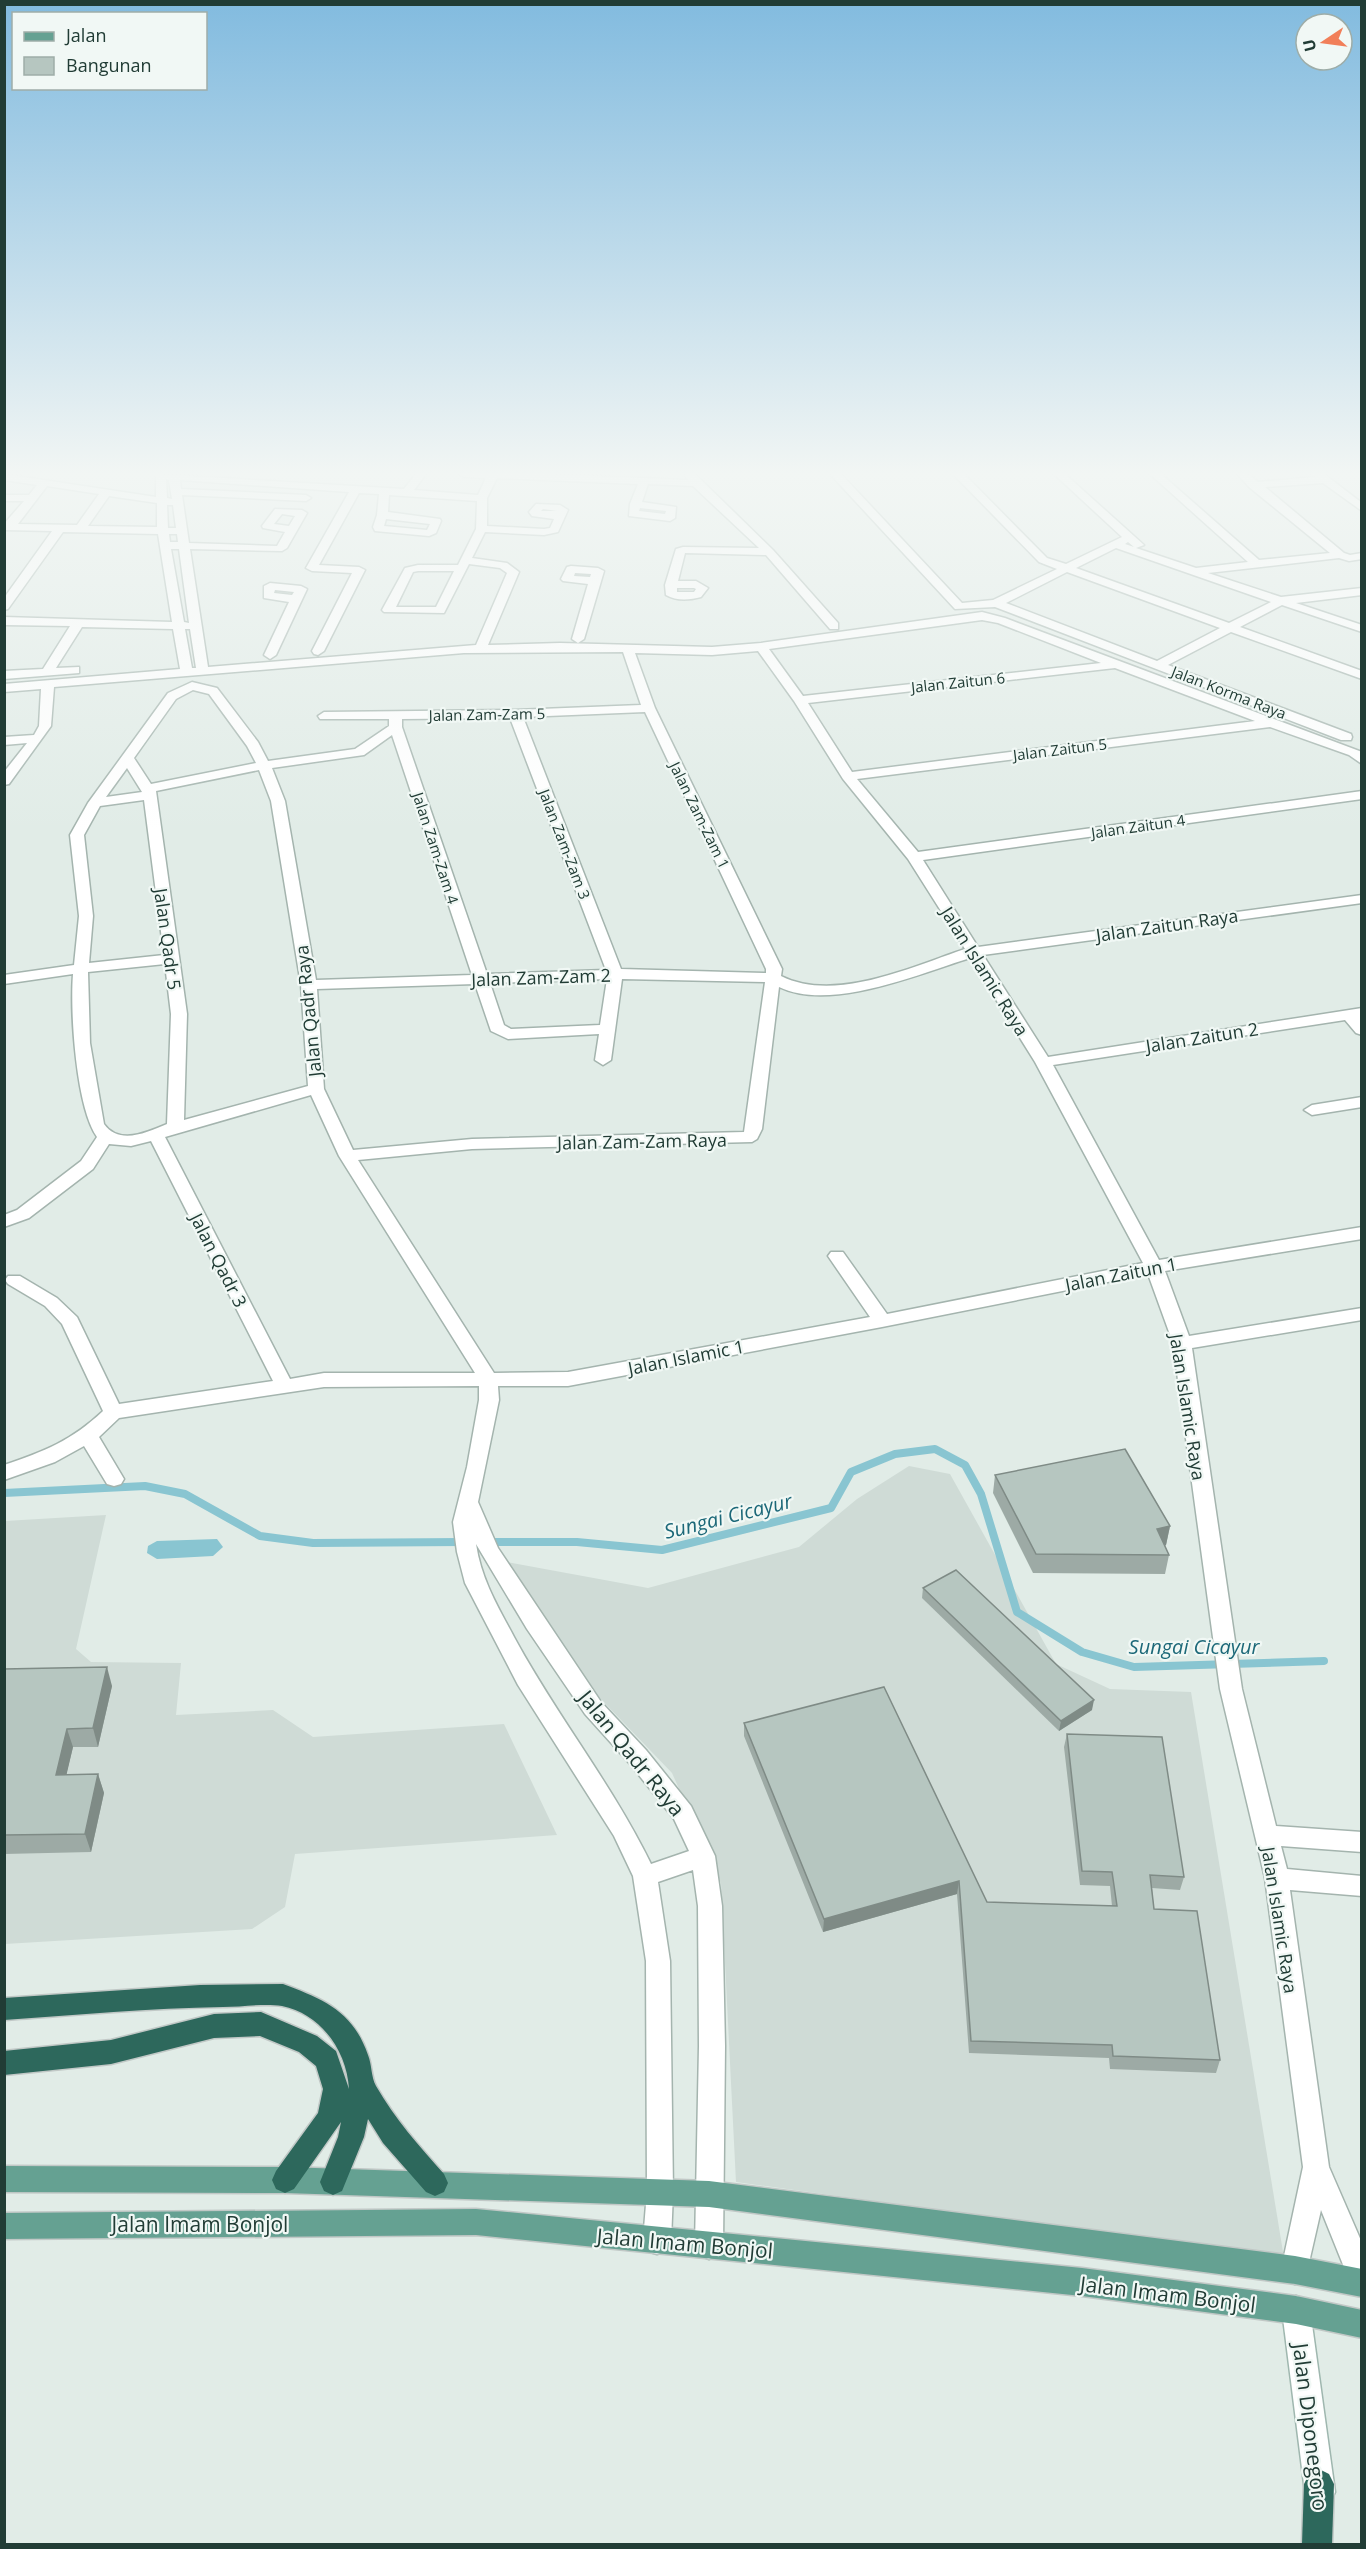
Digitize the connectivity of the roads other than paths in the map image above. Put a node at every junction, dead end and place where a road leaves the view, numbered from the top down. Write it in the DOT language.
graph roads {
  1 [pos="14,593"];
  2 [pos="173,593"];
  3 [pos="190,593"];
  4 [pos="347,593"];
  5 [pos="397,593"];
  6 [pos="449,593"];
  7 [pos="504,593"];
  8 [pos="591,593"];
  9 [pos="805,593"];
  10 [pos="946,593"];
  11 [pos="1016,593"];
  12 [pos="1135,593"];
  13 [pos="1258,593"];
  14 [pos="1346,593"];
  15 [pos="296,599"];
  16 [pos="1281,601"];
  17 [pos="996,603"];
  18 [pos="4,607"];
  19 [pos="959,607"];
  20 [pos="4,621"];
  21 [pos="78,623"];
  22 [pos="178,626"];
  23 [pos="195,626"];
  24 [pos="834,626"];
  25 [pos="1229,627"];
  26 [pos="1362,629"];
  27 [pos="578,639"];
  28 [pos="482,644"];
  29 [pos="761,647"];
  30 [pos="628,650"];
  31 [pos="318,651"];
  32 [pos="270,655"];
  33 [pos="1158,664"];
  34 [pos="202,665"];
  35 [pos="1115,665"];
  36 [pos="4,675"];
  37 [pos="189,675"];
  38 [pos="1362,675"];
  39 [pos="47,678"];
  40 [pos="4,688"];
  41 [pos="800,700"];
  42 [pos="649,708"];
  43 [pos="515,714"];
  44 [pos="324,716"];
  45 [pos="395,722"];
  46 [pos="1271,723"];
  47 [pos="38,738"];
  48 [pos="4,741"];
  49 [pos="1362,743"];
  50 [pos="127,758"];
  51 [pos="1362,760"];
  52 [pos="264,765"];
  53 [pos="848,776"];
  54 [pos="4,781"];
  55 [pos="149,792"];
  56 [pos="1362,795"];
  57 [pos="95,803"];
  58 [pos="914,856"];
  59 [pos="1362,899"];
  60 [pos="972,952"];
  61 [pos="171,959"];
  62 [pos="80,974"];
  63 [pos="615,974"];
  64 [pos="773,978"];
  65 [pos="480,979"];
  66 [pos="4,980"];
  67 [pos="309,985"];
  68 [pos="1355,1014"];
  69 [pos="607,1029"];
  70 [pos="1362,1030"];
  71 [pos="603,1060"];
  72 [pos="1043,1062"];
  73 [pos="316,1089"];
  74 [pos="1362,1101"];
  75 [pos="1311,1110"];
  76 [pos="175,1127"];
  77 [pos="156,1135"];
  78 [pos="113,1139"];
  79 [pos="348,1156"];
  80 [pos="4,1222"];
  81 [pos="1362,1233"];
  82 [pos="837,1256"];
  83 [pos="1154,1267"];
  84 [pos="14,1280"];
  85 [pos="1362,1314"];
  86 [pos="882,1321"];
  87 [pos="1182,1343"];
  88 [pos="488,1378"];
  89 [pos="284,1385"];
  90 [pos="113,1412"];
  91 [pos="88,1436"];
  92 [pos="4,1473"];
  93 [pos="114,1479"];
  94 [pos="470,1516"];
  95 [pos="1266,1835"];
  96 [pos="1362,1842"];
  97 [pos="703,1856"];
  98 [pos="645,1876"];
  99 [pos="1276,1878"];
  100 [pos="1362,1886"];
  101 [pos="4,2009"];
  102 [pos="4,2063"];
  103 [pos="362,2086"];
  104 [pos="1316,2167"];
  105 [pos="4,2179"];
  106 [pos="285,2180"];
  107 [pos="333,2182"];
  108 [pos="435,2184"];
  109 [pos="660,2192"];
  110 [pos="709,2194"];
  111 [pos="4,2226"];
  112 [pos="657,2241"];
  113 [pos="709,2245"];
  114 [pos="1295,2270"];
  115 [pos="1362,2277"];
  116 [pos="1362,2283"];
  117 [pos="1296,2310"];
  118 [pos="1362,2324"];
  119 [pos="1319,2484"];
  120 [pos="1317,2544"];
  121 [pos="1326,2544"];
  1 -- 18 [label="street"];
  2 -- 22 [label="street"];
  3 -- 23 [label="street"];
  4 -- 31 [label="street"];
  5 -- 6 [label="street"];
  7 -- 28 [label="street"];
  8 -- 27 [label="street"];
  9 -- 24 [label="street"];
  10 -- 19 [label="street"];
  11 -- 17 [label="street"];
  12 -- 25 [label="street"];
  13 -- 16 [label="street"];
  14 -- 16 [label="street"];
  15 -- 32 [label="street"];
  16 -- 25 [label="street"];
  16 -- 26 [label="street"];
  17 -- 19 [label="street"];
  17 -- 33 [label="street, Jalan Korma Raya"];
  19 -- 24 [label="street"];
  20 -- 21 [label="street"];
  21 -- 22 [label="street"];
  21 -- 39 [label="street"];
  22 -- 23 [label="street"];
  22 -- 37 [label="street"];
  23 -- 34 [label="street"];
  24 -- 27 [label="street"];
  25 -- 33 [label="street"];
  25 -- 38 [label="street"];
  27 -- 28 [label="street"];
  28 -- 30 [label="street"];
  28 -- 31 [label="street"];
  28 -- 34 [label="street"];
  29 -- 30 [label="street"];
  29 -- 35 [label="street"];
  29 -- 41 [label="street, Jalan Islamic Raya"];
  30 -- 42 [label="street, Jalan Zam-Zam 1"];
  31 -- 32 [label="street"];
  32 -- 34 [label="street"];
  33 -- 49 [label="street, Jalan Korma Raya"];
  34 -- 37 [label="street"];
  35 -- 41 [label="street, Jalan Zaitun 6"];
  35 -- 46 [label="street"];
  36 -- 39 [label="street"];
  37 -- 39 [label="street"];
  37 -- 50 [label="street"];
  37 -- 52 [label="street, Jalan Qadr Raya"];
  39 -- 40 [label="street"];
  39 -- 47 [label="street"];
  41 -- 53 [label="street, Jalan Islamic Raya"];
  42 -- 43 [label="street, Jalan Zam-Zam 5"];
  42 -- 64 [label="street, Jalan Zam-Zam 1"];
  43 -- 45 [label="street, Jalan Zam-Zam 5"];
  43 -- 63 [label="street, Jalan Zam-Zam 3"];
  44 -- 45 [label="street, Jalan Zam-Zam 5"];
  45 -- 52 [label="street"];
  45 -- 65 [label="street, Jalan Zam-Zam 4"];
  46 -- 51 [label="street"];
  46 -- 53 [label="street, Jalan Zaitun 5"];
  47 -- 48 [label="street"];
  47 -- 54 [label="street"];
  50 -- 55 [label="street, Jalan Qadr 5"];
  50 -- 57 [label="street"];
  52 -- 55 [label="street"];
  52 -- 67 [label="street, Jalan Qadr Raya"];
  53 -- 58 [label="street, Jalan Islamic Raya"];
  55 -- 57 [label="street"];
  55 -- 61 [label="street, Jalan Qadr 5"];
  56 -- 58 [label="street, Jalan Zaitun 4"];
  57 -- 62 [label="street"];
  58 -- 60 [label="street, Jalan Islamic Raya"];
  59 -- 60 [label="street, Jalan Zaitun Raya"];
  60 -- 64 [label="street"];
  60 -- 72 [label="street, Jalan Islamic Raya"];
  61 -- 62 [label="street"];
  61 -- 76 [label="street, Jalan Qadr 5"];
  62 -- 66 [label="street"];
  62 -- 78 [label="street"];
  63 -- 64 [label="street, Jalan Zam-Zam 2"];
  63 -- 65 [label="street, Jalan Zam-Zam 2"];
  63 -- 69 [label="street"];
  64 -- 79 [label="street, Jalan Zam-Zam Raya"];
  65 -- 67 [label="street, Jalan Zam-Zam 2"];
  65 -- 69 [label="street, Jalan Zam-Zam 4"];
  67 -- 73 [label="street, Jalan Qadr Raya"];
  68 -- 70 [label="street"];
  68 -- 72 [label="street, Jalan Zaitun 2"];
  69 -- 71 [label="street"];
  72 -- 83 [label="street, Jalan Islamic Raya"];
  73 -- 76 [label="street"];
  73 -- 79 [label="street, Jalan Qadr Raya"];
  74 -- 75 [label="street"];
  76 -- 77 [label="street"];
  77 -- 78 [label="street"];
  77 -- 89 [label="street, Jalan Qadr 3"];
  78 -- 80 [label="street"];
  79 -- 88 [label="street, Jalan Qadr Raya"];
  81 -- 83 [label="street, Jalan Zaitun 1"];
  82 -- 86 [label="street"];
  83 -- 86 [label="street, Jalan Zaitun 1"];
  83 -- 87 [label="street, Jalan Islamic Raya"];
  84 -- 90 [label="street"];
  85 -- 87 [label="street"];
  86 -- 88 [label="street, Jalan Islamic 1"];
  87 -- 95 [label="street, Jalan Islamic Raya"];
  88 -- 89 [label="street, Jalan Islamic 1"];
  88 -- 94 [label="street, Jalan Qadr Raya"];
  89 -- 90 [label="street, Jalan Islamic 1"];
  90 -- 91 [label="street"];
  91 -- 92 [label="street"];
  91 -- 93 [label="street"];
  94 -- 97 [label="street, Jalan Qadr Raya"];
  94 -- 98 [label="street, Jalan Qadr Raya"];
  95 -- 96 [label="street"];
  95 -- 99 [label="street, Jalan Islamic Raya"];
  97 -- 98 [label="street"];
  97 -- 110 [label="street, Jalan Qadr Raya"];
  98 -- 109 [label="street, Jalan Qadr Raya"];
  99 -- 100 [label="street"];
  99 -- 104 [label="street, Jalan Islamic Raya"];
  101 -- 103 [label="highway"];
  102 -- 106 [label="highway"];
  103 -- 107 [label="highway"];
  103 -- 108 [label="highway"];
  104 -- 114 [label="street, Jalan Islamic Raya"];
  104 -- 115 [label="street, Jalan Islamic Raya"];
  105 -- 106 [label="main road"];
  106 -- 107 [label="main road"];
  107 -- 108 [label="main road"];
  108 -- 109 [label="main road"];
  109 -- 110 [label="main road"];
  109 -- 112 [label="street, Jalan Qadr Raya"];
  110 -- 113 [label="street, Jalan Qadr Raya"];
  110 -- 114 [label="main road"];
  111 -- 112 [label="main road, Jalan Imam Bonjol"];
  112 -- 113 [label="main road, Jalan Imam Bonjol"];
  113 -- 117 [label="main road, Jalan Imam Bonjol"];
  114 -- 116 [label="main road"];
  117 -- 118 [label="main road, Jalan Imam Bonjol"];
  117 -- 119 [label="street, Jalan Diponegoro"];
  119 -- 120 [label="highway"];
  119 -- 121 [label="street, Jalan Diponegoro"];
}
